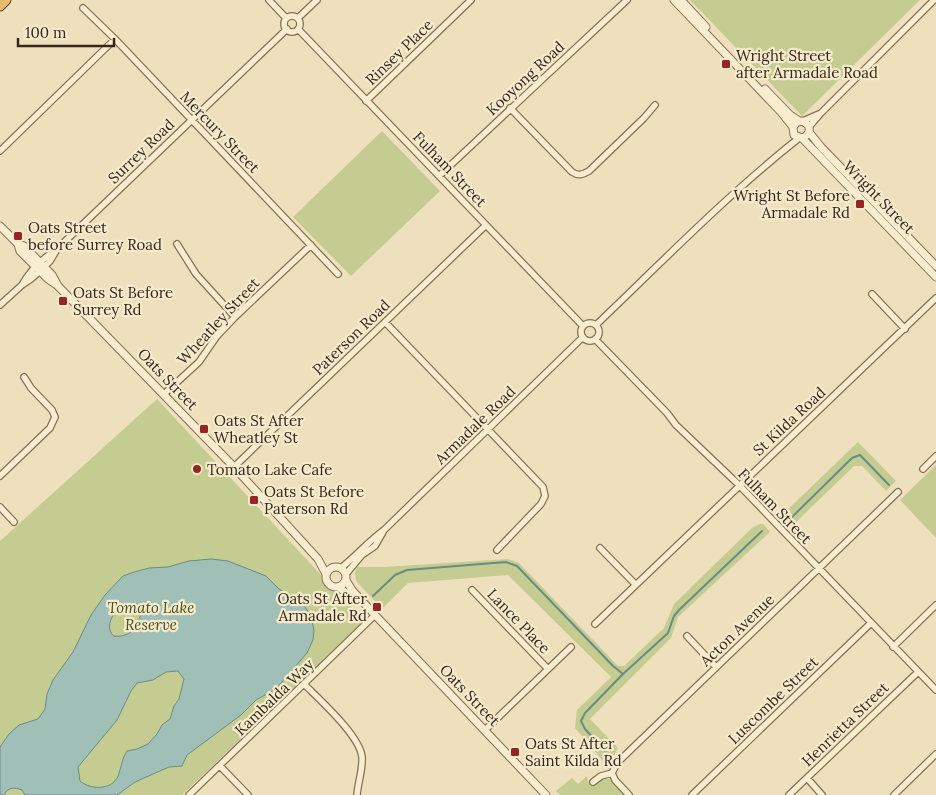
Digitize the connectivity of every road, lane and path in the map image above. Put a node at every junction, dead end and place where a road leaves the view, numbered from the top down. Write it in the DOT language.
graph roads {
  1 [pos="6,0"];
  2 [pos="269,0"];
  3 [pos="317,0"];
  4 [pos="471,0"];
  5 [pos="627,0"];
  6 [pos="674,0"];
  7 [pos="681,0"];
  8 [pos="934,0"];
  9 [pos="0,6"];
  10 [pos="83,8"];
  11 [pos="286,18"];
  12 [pos="298,18"];
  13 [pos="298,29"];
  14 [pos="287,30"];
  15 [pos="115,40"];
  16 [pos="366,101"];
  17 [pos="655,105"];
  18 [pos="510,108"];
  19 [pos="821,113"];
  20 [pos="191,120"];
  21 [pos="801,121"];
  22 [pos="809,130"];
  23 [pos="797,134"];
  24 [pos="0,150"];
  25 [pos="440,175"];
  26 [pos="486,224"];
  27 [pos="0,226"];
  28 [pos="176,244"];
  29 [pos="311,245"];
  30 [pos="936,266"];
  31 [pos="40,267"];
  32 [pos="338,274"];
  33 [pos="936,277"];
  34 [pos="872,294"];
  35 [pos="936,298"];
  36 [pos="0,306"];
  37 [pos="235,317"];
  38 [pos="385,322"];
  39 [pos="596,325"];
  40 [pos="583,326"];
  41 [pos="905,329"];
  42 [pos="583,337"];
  43 [pos="595,339"];
  44 [pos="24,377"];
  45 [pos="164,394"];
  46 [pos="488,431"];
  47 [pos="936,456"];
  48 [pos="234,467"];
  49 [pos="922,469"];
  50 [pos="0,476"];
  51 [pos="739,485"];
  52 [pos="898,492"];
  53 [pos="0,508"];
  54 [pos="14,522"];
  55 [pos="600,548"];
  56 [pos="497,550"];
  57 [pos="318,560"];
  58 [pos="818,569"];
  59 [pos="342,572"];
  60 [pos="326,574"];
  61 [pos="636,585"];
  62 [pos="338,587"];
  63 [pos="472,590"];
  64 [pos="936,605"];
  65 [pos="375,615"];
  66 [pos="871,623"];
  67 [pos="595,624"];
  68 [pos="687,636"];
  69 [pos="571,647"];
  70 [pos="894,647"];
  71 [pos="716,667"];
  72 [pos="548,669"];
  73 [pos="918,672"];
  74 [pos="305,685"];
  75 [pos="936,690"];
  76 [pos="485,730"];
  77 [pos="936,754"];
  78 [pos="220,766"];
  79 [pos="612,774"];
  80 [pos="807,778"];
  81 [pos="593,782"];
  82 [pos="189,795"];
  83 [pos="248,795"];
  84 [pos="357,795"];
  85 [pos="546,795"];
  86 [pos="629,795"];
  87 [pos="692,795"];
  88 [pos="789,795"];
  89 [pos="822,795"];
  90 [pos="894,795"];
  1 -- 9 [label="highway"];
  2 -- 11 [label="street"];
  3 -- 12 [label="street"];
  4 -- 16 [label="street, Rinsey Place"];
  5 -- 18 [label="street, Kooyong Road"];
  6 -- 23 [label="street, Wright Street"];
  7 -- 21 [label="street"];
  8 -- 19 [label="street"];
  10 -- 15 [label="street, Mercury Street"];
  11 -- 12 [label="street"];
  11 -- 14 [label="street"];
  12 -- 13 [label="street"];
  13 -- 14 [label="street"];
  13 -- 16 [label="street, Fulham Street"];
  14 -- 20 [label="street, Surrey Road"];
  15 -- 20 [label="street, Mercury Street"];
  15 -- 24 [label="street"];
  16 -- 25 [label="street, Fulham Street"];
  17 -- 18 [label="street"];
  18 -- 25 [label="street, Kooyong Road"];
  19 -- 21 [label="street"];
  19 -- 22 [label="street"];
  20 -- 29 [label="street, Mercury Street"];
  20 -- 31 [label="street, Surrey Road"];
  21 -- 22 [label="street, Wright Street"];
  21 -- 23 [label="street"];
  22 -- 23 [label="street"];
  22 -- 30 [label="street, Wright Street"];
  23 -- 33 [label="street, Wright Street"];
  23 -- 39 [label="street"];
  25 -- 26 [label="street, Fulham Street"];
  26 -- 38 [label="street, Paterson Road"];
  26 -- 40 [label="street, Fulham Street"];
  27 -- 31 [label="street, Oats Street"];
  28 -- 37 [label="street"];
  29 -- 32 [label="street, Mercury Street"];
  29 -- 37 [label="street, Wheatley Street"];
  31 -- 36 [label="street, Surrey Road"];
  31 -- 45 [label="street, Oats Street"];
  34 -- 41 [label="street"];
  35 -- 41 [label="street, St Kilda Road"];
  37 -- 45 [label="street, Wheatley Street"];
  38 -- 46 [label="street"];
  38 -- 48 [label="street, Paterson Road"];
  39 -- 40 [label="street"];
  39 -- 43 [label="street"];
  40 -- 42 [label="street"];
  41 -- 51 [label="street, St Kilda Road"];
  42 -- 43 [label="street"];
  42 -- 46 [label="street, Armadale Road"];
  43 -- 51 [label="street, Fulham Street"];
  44 -- 50 [label="street"];
  45 -- 48 [label="street, Oats Street"];
  46 -- 56 [label="street"];
  46 -- 59 [label="street, Armadale Road"];
  47 -- 49 [label="street"];
  48 -- 57 [label="street, Oats Street"];
  51 -- 58 [label="street, Fulham Street"];
  51 -- 61 [label="street, St Kilda Road"];
  52 -- 58 [label="street, Acton Avenue"];
  53 -- 54 [label="street"];
  55 -- 61 [label="street"];
  57 -- 59 [label="street, Oats Street"];
  57 -- 60 [label="street, Oats Street"];
  58 -- 66 [label="street, Fulham Street"];
  58 -- 71 [label="street, Acton Avenue"];
  59 -- 60 [label="street"];
  59 -- 62 [label="street"];
  59 -- 65 [label="street, Oats Street"];
  60 -- 62 [label="street"];
  61 -- 67 [label="street, St Kilda Road"];
  62 -- 65 [label="street, Oats Street"];
  63 -- 72 [label="street, Lance Place"];
  64 -- 70 [label="street"];
  65 -- 74 [label="street, Kambalda Way"];
  65 -- 76 [label="street, Oats Street"];
  66 -- 70 [label="street, Fulham Street"];
  66 -- 87 [label="street, Luscombe Street"];
  68 -- 71 [label="street"];
  69 -- 72 [label="street"];
  70 -- 73 [label="street, Fulham Street"];
  71 -- 79 [label="street, Acton Avenue"];
  72 -- 76 [label="street"];
  73 -- 75 [label="street, Fulham Street"];
  73 -- 80 [label="street, Henrietta Street"];
  74 -- 78 [label="street, Kambalda Way"];
  74 -- 84 [label="street"];
  76 -- 85 [label="street, Oats Street"];
  77 -- 90 [label="street"];
  78 -- 82 [label="street, Kambalda Way"];
  78 -- 83 [label="street"];
  79 -- 81 [label="street"];
  79 -- 86 [label="street"];
  80 -- 88 [label="street, Henrietta Street"];
  80 -- 89 [label="street"];
}
